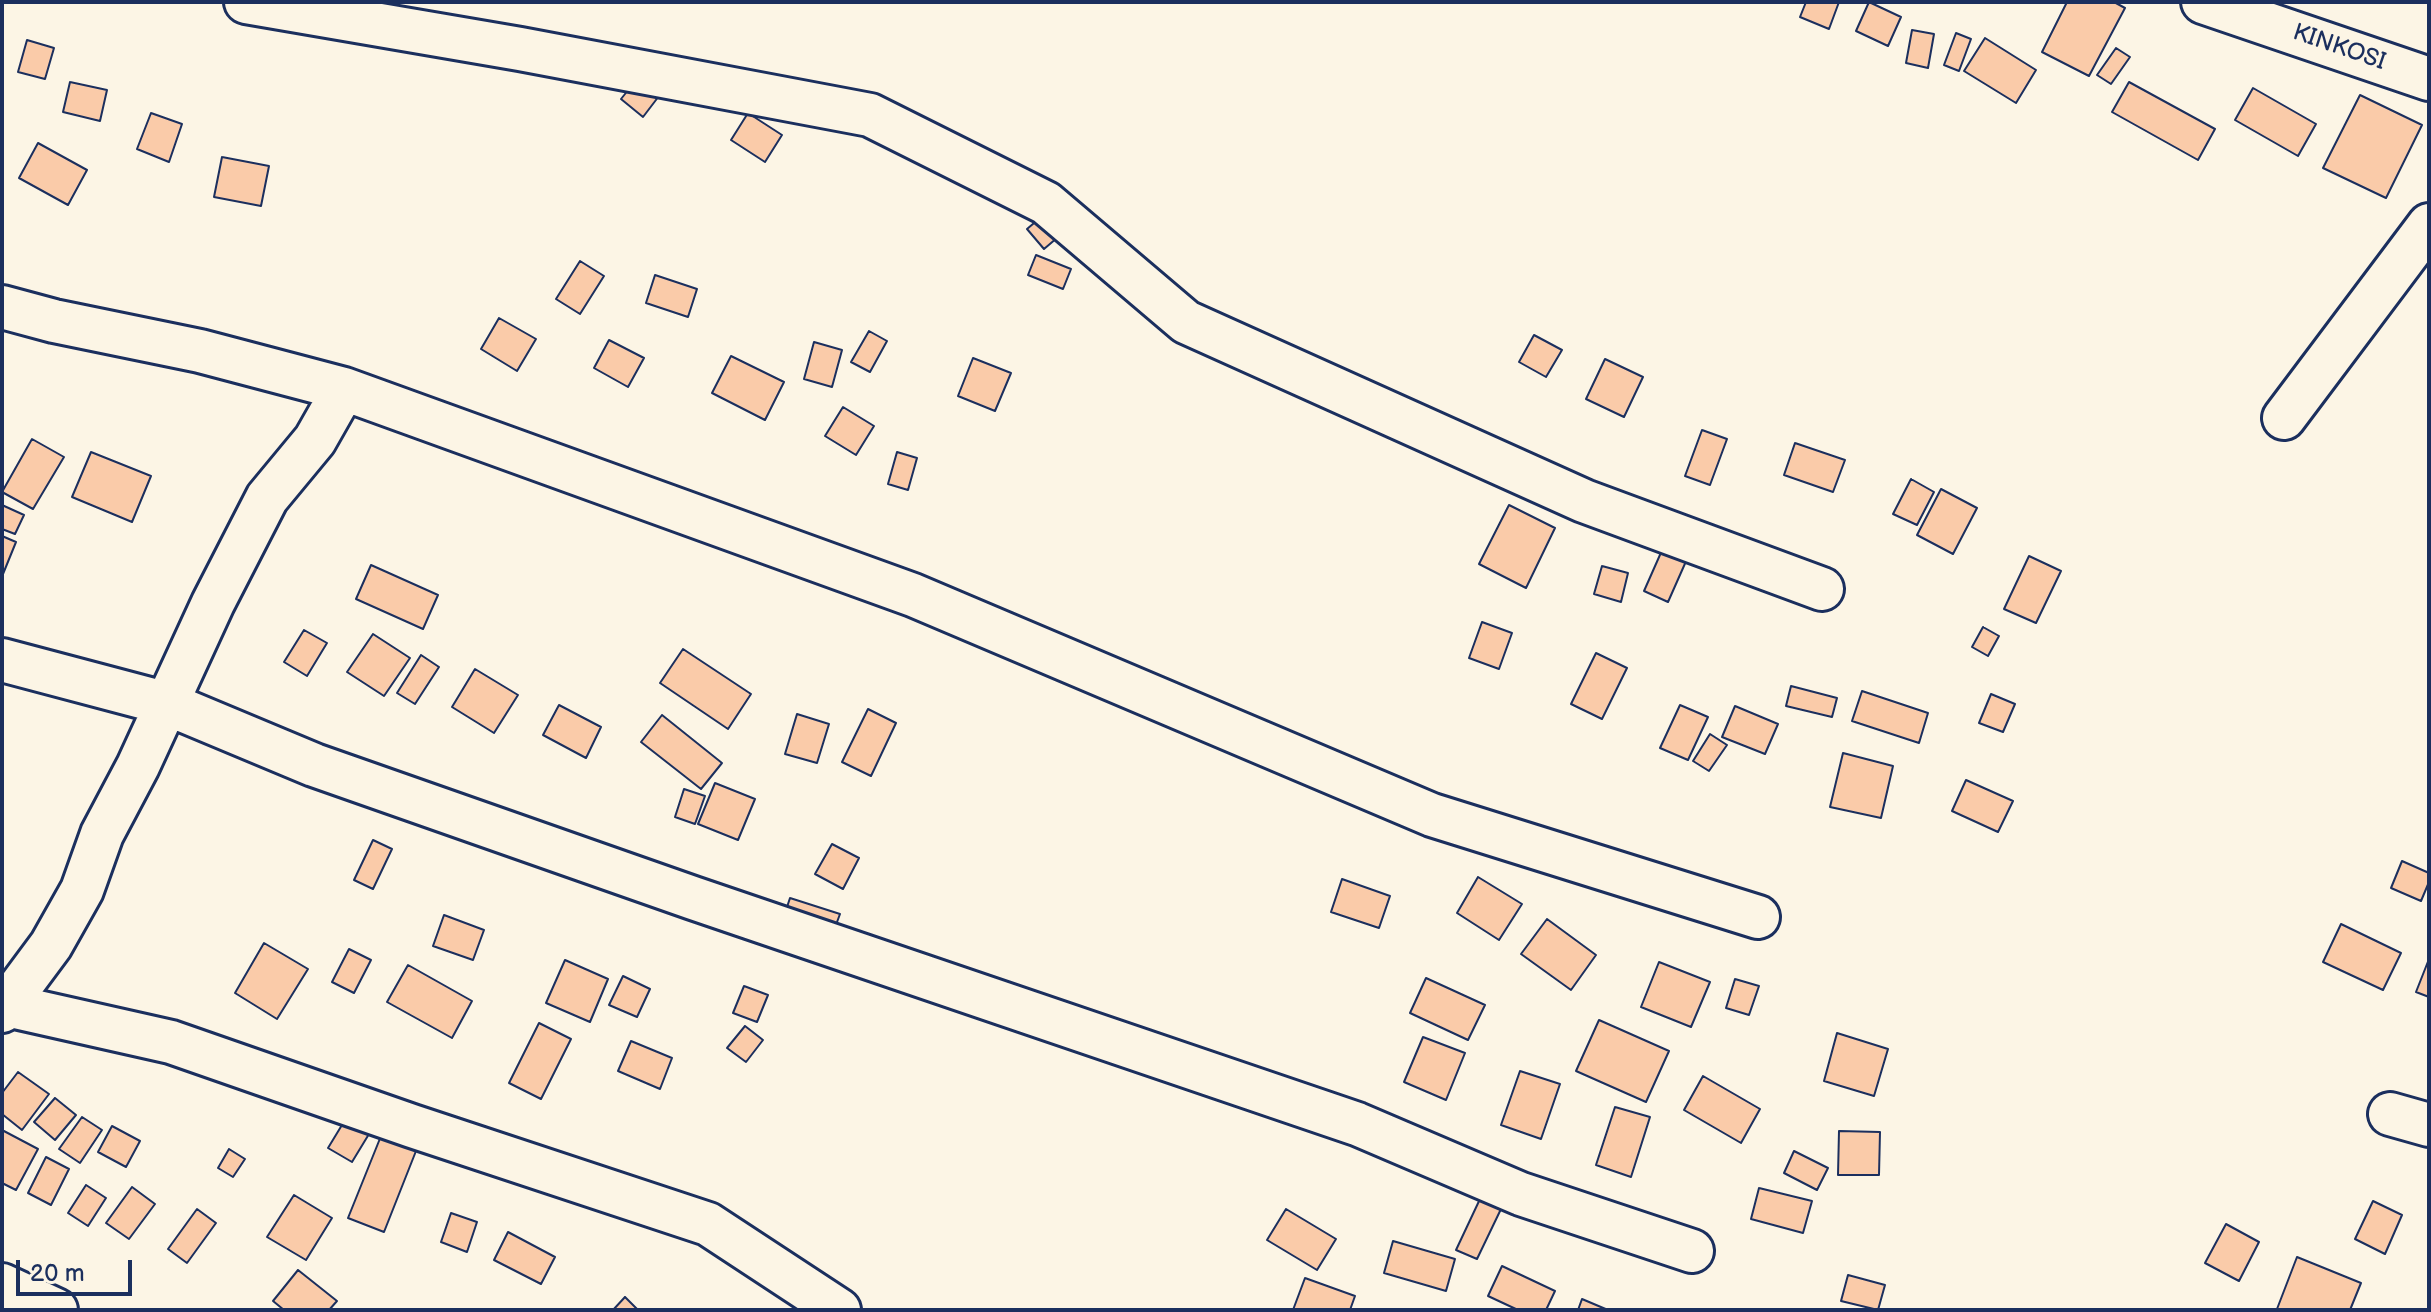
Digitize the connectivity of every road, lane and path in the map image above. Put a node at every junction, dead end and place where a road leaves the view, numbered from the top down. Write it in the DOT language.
graph roads {
  1 [pos="246,2"];
  2 [pos="2203,2"];
  3 [pos="2429,79"];
  4 [pos="2429,225"];
  5 [pos="2,307"];
  6 [pos="344,389"];
  7 [pos="2284,418"];
  8 [pos="1822,589"];
  9 [pos="2,660"];
  10 [pos="168,704"];
  11 [pos="1758,917"];
  12 [pos="3,1007"];
  13 [pos="1692,1251"];
  14 [pos="2,1285"];
  15 [pos="56,1310"];
  16 [pos="839,1310"];
  1 -- 8 [label="street"];
  2 -- 3 [label="street, KINKOSI"];
  4 -- 7 [label="street"];
  5 -- 6 [label="street"];
  6 -- 10 [label="street"];
  6 -- 11 [label="street"];
  9 -- 10 [label="street"];
  10 -- 12 [label="street"];
  10 -- 13 [label="street"];
  12 -- 16 [label="street"];
  14 -- 15 [label="street"];
}
